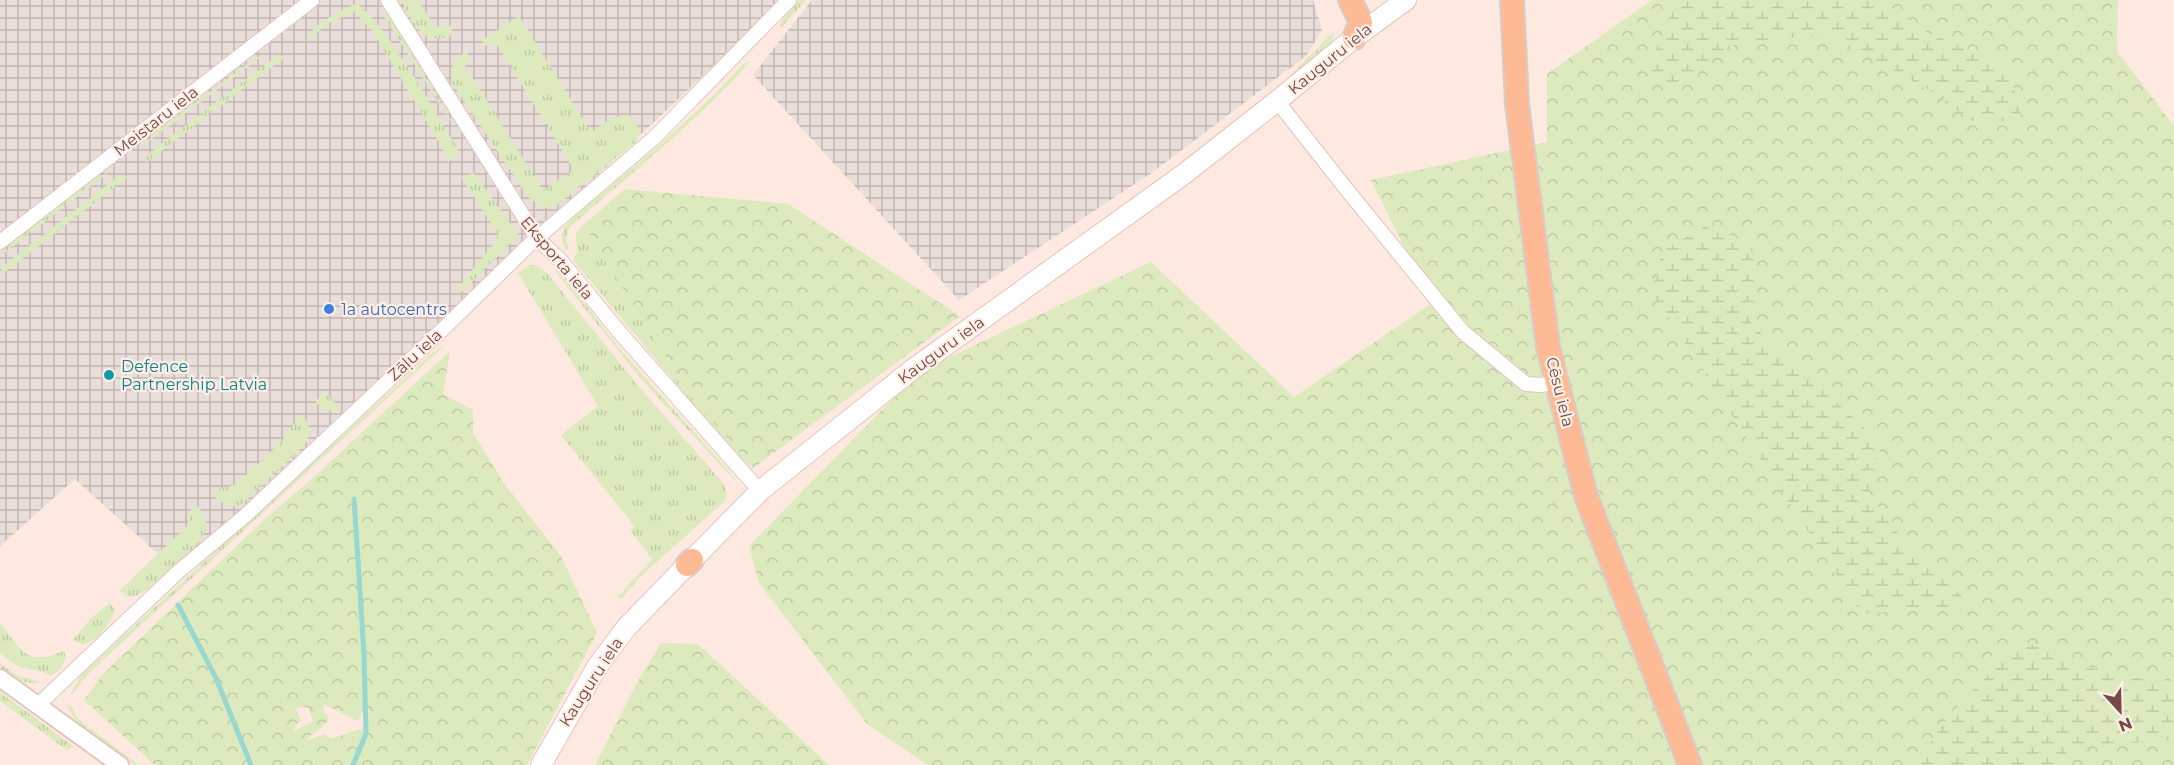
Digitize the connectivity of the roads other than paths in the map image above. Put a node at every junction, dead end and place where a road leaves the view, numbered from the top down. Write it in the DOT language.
graph roads {
  1 [pos="312,0"];
  2 [pos="388,0"];
  3 [pos="789,0"];
  4 [pos="1350,0"];
  5 [pos="1406,0"];
  6 [pos="1512,0"];
  7 [pos="1354,38"];
  8 [pos="1277,101"];
  9 [pos="537,238"];
  10 [pos="0,242"];
  11 [pos="1557,382"];
  12 [pos="760,491"];
  13 [pos="0,678"];
  14 [pos="37,706"];
  15 [pos="120,765"];
  16 [pos="541,765"];
  17 [pos="1690,765"];
  1 -- 10 [label="street, Meistaru iela"];
  2 -- 9 [label="street, Eksporta iela"];
  3 -- 9 [label="street, Zāļu iela"];
  4 -- 7 [label="main road"];
  5 -- 7 [label="main road, Kauguru iela"];
  6 -- 11 [label="main road, Cēsu iela"];
  7 -- 8 [label="main road, Kauguru iela"];
  8 -- 11 [label="street"];
  8 -- 12 [label="main road, Kauguru iela"];
  9 -- 12 [label="street, Eksporta iela"];
  9 -- 14 [label="street, Zāļu iela"];
  11 -- 17 [label="main road, Cēsu iela"];
  12 -- 16 [label="main road, Kauguru iela"];
  13 -- 14 [label="street"];
  14 -- 15 [label="street"];
}
